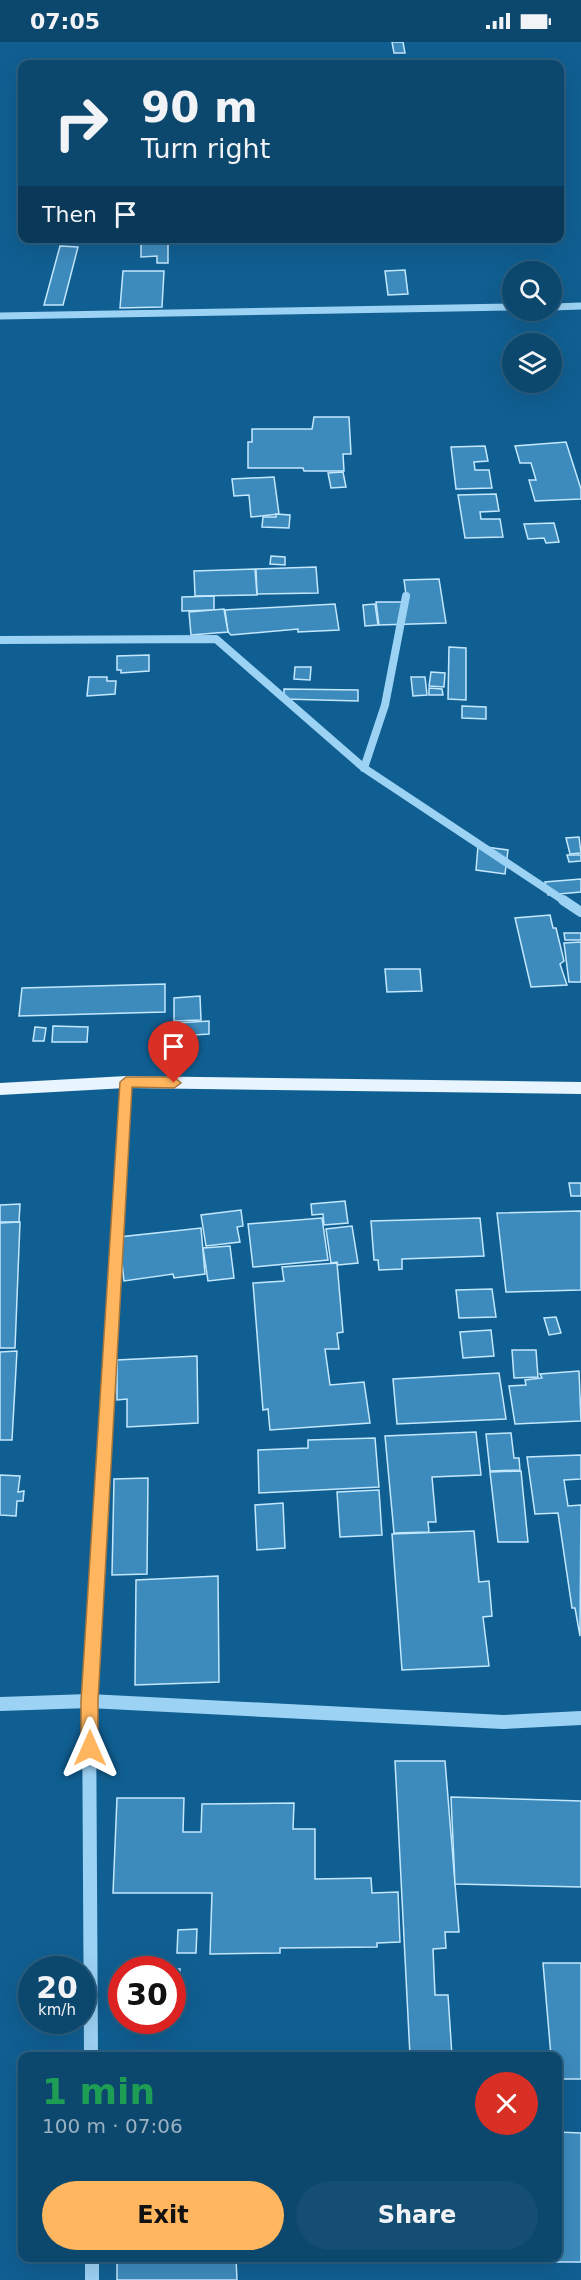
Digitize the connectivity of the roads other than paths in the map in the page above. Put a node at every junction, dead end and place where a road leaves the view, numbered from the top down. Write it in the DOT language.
graph roads {
  1 [pos="581,306"];
  2 [pos="502,307"];
  3 [pos="562,307"];
  4 [pos="0,316"];
  5 [pos="406,597"];
  6 [pos="0,640"];
  7 [pos="364,768"];
  8 [pos="581,912"];
  9 [pos="126,1082"];
  10 [pos="581,1088"];
  11 [pos="0,1089"];
  12 [pos="89,1701"];
  13 [pos="0,1704"];
  14 [pos="581,1718"];
  15 [pos="91,2052"];
  16 [pos="92,2262"];
  17 [pos="92,2280"];
  1 -- 3 [label="street"];
  2 -- 4 [label="street"];
  5 -- 7 [label="street"];
  6 -- 7 [label="street"];
  7 -- 8 [label="street"];
  9 -- 10 [label="main road"];
  9 -- 11 [label="main road"];
  9 -- 12 [label="street"];
  12 -- 13 [label="street"];
  12 -- 14 [label="street"];
  12 -- 15 [label="street"];
  16 -- 17 [label="street"];
}
